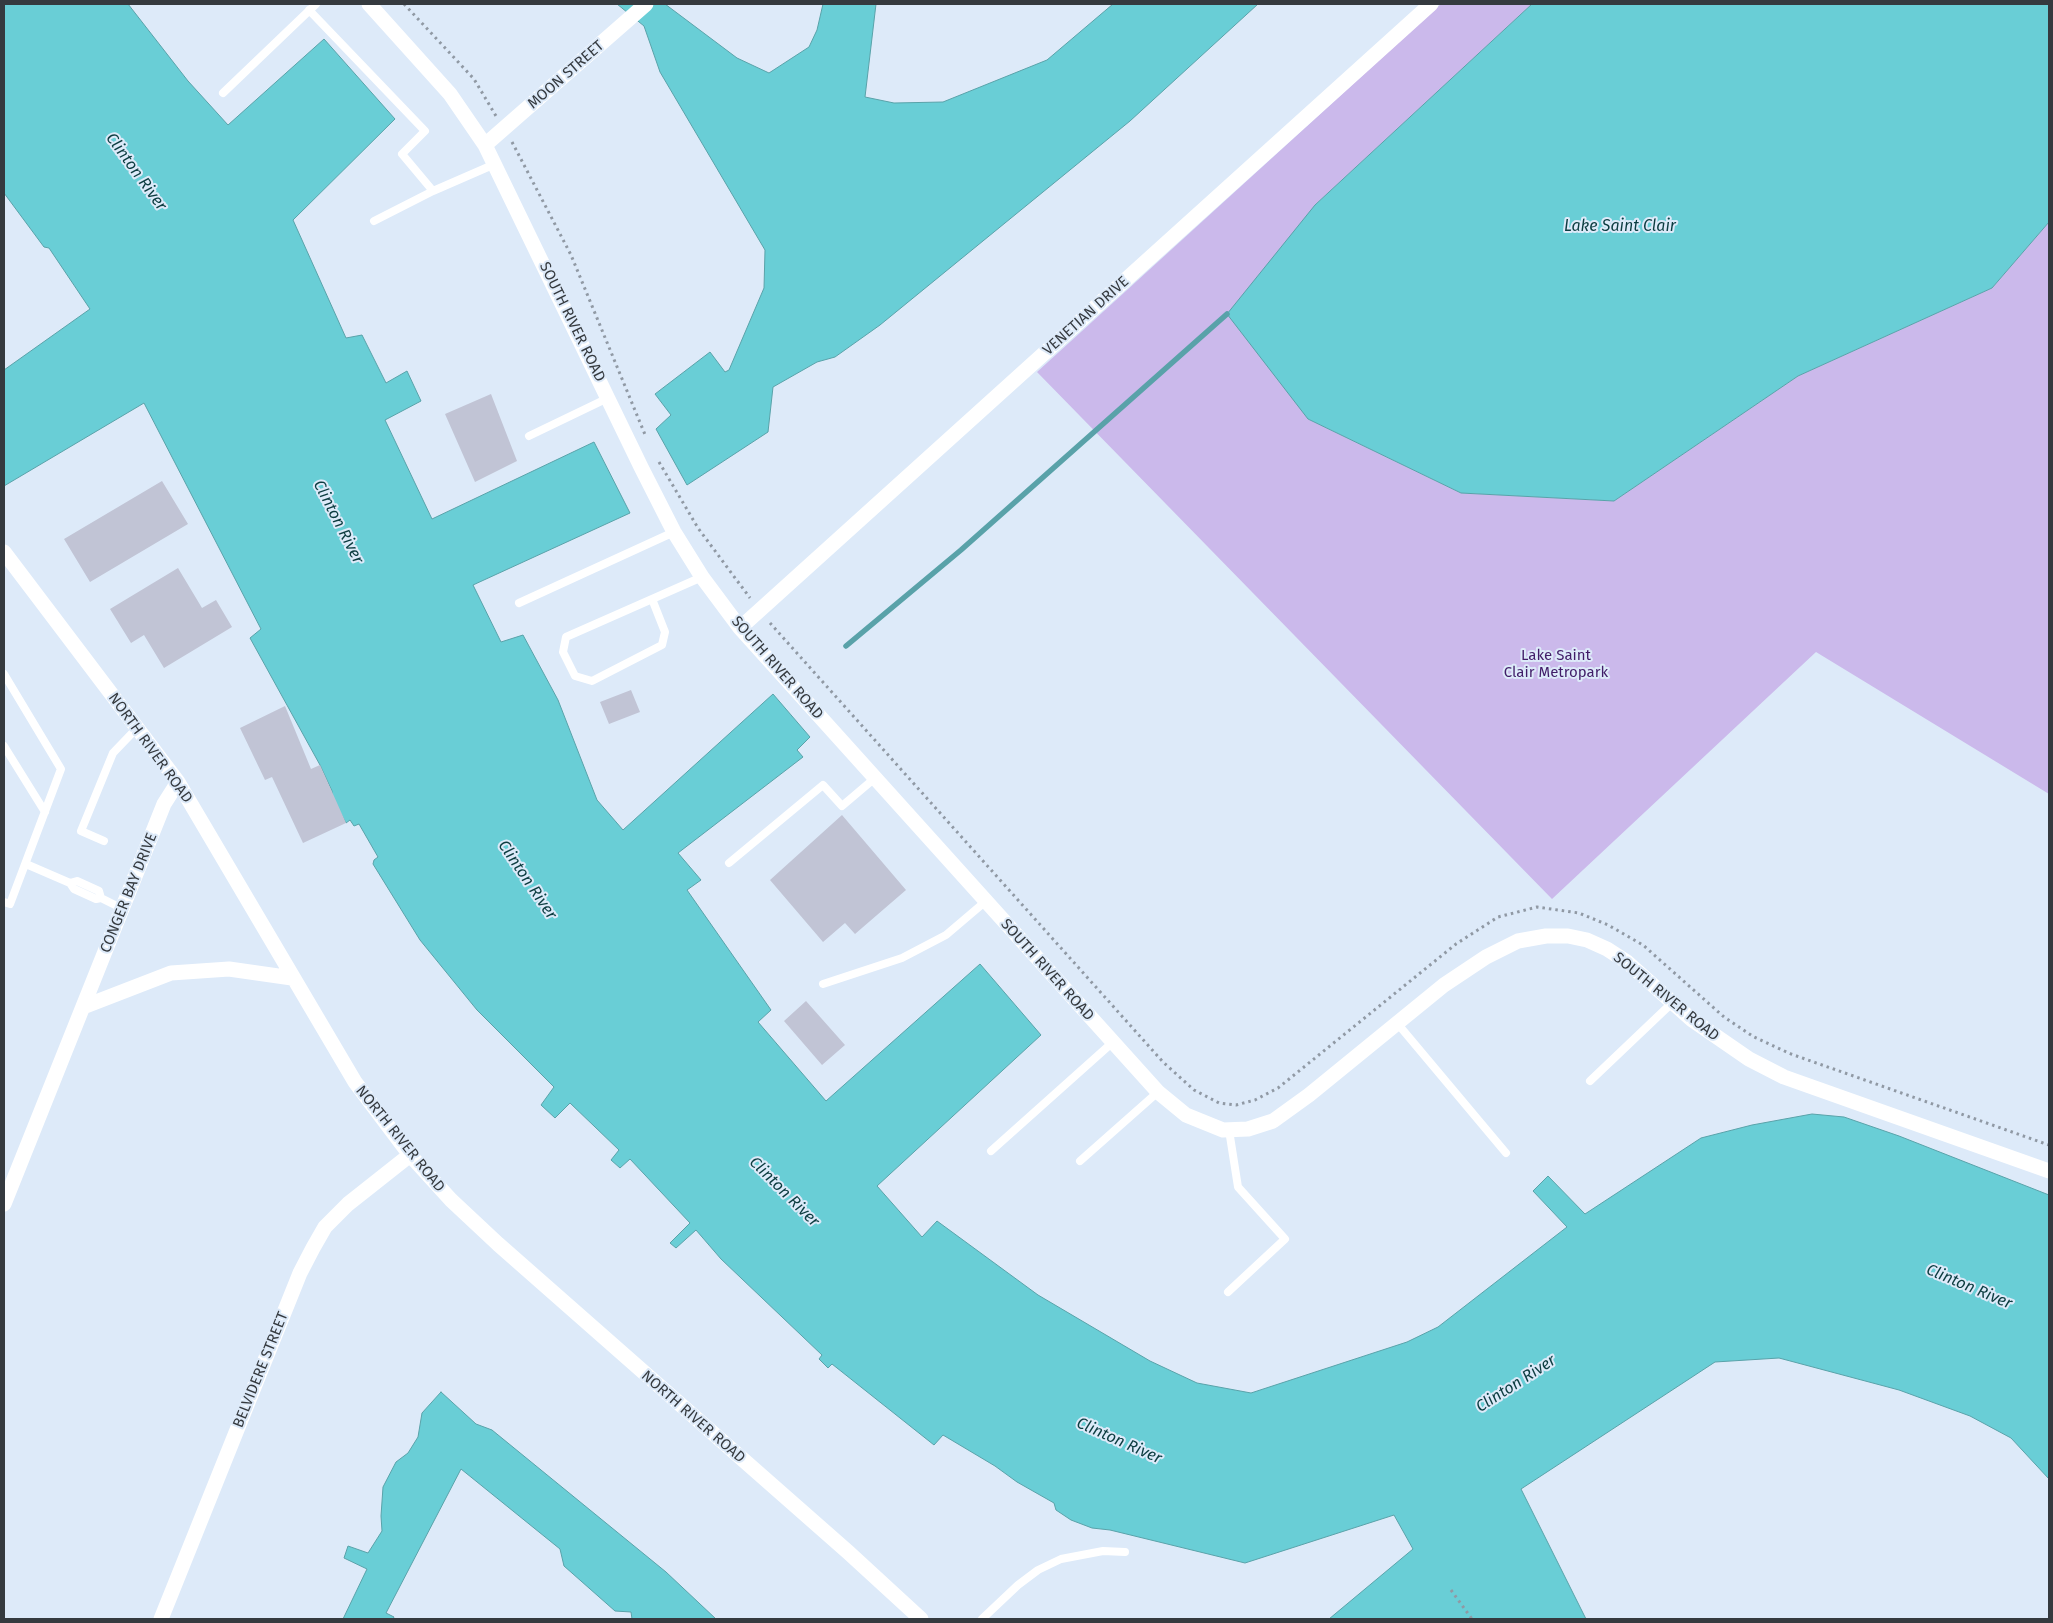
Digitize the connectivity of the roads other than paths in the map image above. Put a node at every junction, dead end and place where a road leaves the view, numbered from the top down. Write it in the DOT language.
graph roads {
  1 [pos="316,4"];
  2 [pos="369,4"];
  3 [pos="646,4"];
  4 [pos="1430,4"];
  5 [pos="309,10"];
  6 [pos="223,93"];
  7 [pos="485,145"];
  8 [pos="495,164"];
  9 [pos="433,191"];
  10 [pos="374,221"];
  11 [pos="608,398"];
  12 [pos="529,436"];
  13 [pos="674,532"];
  14 [pos="4,552"];
  15 [pos="702,577"];
  16 [pos="652,599"];
  17 [pos="520,603"];
  18 [pos="740,628"];
  19 [pos="4,674"];
  20 [pos="137,728"];
  21 [pos="4,746"];
  22 [pos="875,778"];
  23 [pos="178,782"];
  24 [pos="45,812"];
  25 [pos="104,840"];
  26 [pos="729,863"];
  27 [pos="26,864"];
  28 [pos="986,901"];
  29 [pos="4,902"];
  30 [pos="123,909"];
  31 [pos="292,978"];
  32 [pos="823,984"];
  33 [pos="1673,1002"];
  34 [pos="83,1007"];
  35 [pos="1397,1023"];
  36 [pos="1113,1042"];
  37 [pos="1590,1081"];
  38 [pos="1158,1092"];
  39 [pos="1229,1130"];
  40 [pos="991,1152"];
  41 [pos="1506,1153"];
  42 [pos="410,1155"];
  43 [pos="1080,1161"];
  44 [pos="2049,1171"];
  45 [pos="4,1204"];
  46 [pos="1228,1292"];
  47 [pos="1125,1552"];
  48 [pos="162,1619"];
  49 [pos="921,1619"];
  50 [pos="982,1619"];
  1 -- 5 [label="lane"];
  2 -- 7 [label="street, SOUTH RIVER ROAD"];
  3 -- 7 [label="street, MOON STREET"];
  4 -- 18 [label="street, VENETIAN DRIVE"];
  5 -- 6 [label="lane"];
  5 -- 9 [label="lane"];
  7 -- 8 [label="street, SOUTH RIVER ROAD"];
  8 -- 9 [label="lane"];
  8 -- 11 [label="street, SOUTH RIVER ROAD"];
  9 -- 10 [label="lane"];
  11 -- 12 [label="lane"];
  11 -- 13 [label="street, SOUTH RIVER ROAD"];
  13 -- 15 [label="street, SOUTH RIVER ROAD"];
  13 -- 17 [label="lane"];
  14 -- 20 [label="street, NORTH RIVER ROAD"];
  15 -- 16 [label="lane"];
  15 -- 18 [label="street, SOUTH RIVER ROAD"];
  16 -- 16 [label="lane"];
  18 -- 22 [label="street, SOUTH RIVER ROAD"];
  19 -- 24 [label="lane"];
  20 -- 23 [label="street, NORTH RIVER ROAD"];
  20 -- 25 [label="lane"];
  21 -- 24 [label="lane"];
  22 -- 26 [label="lane"];
  22 -- 28 [label="street, SOUTH RIVER ROAD"];
  23 -- 30 [label="street, CONGER BAY DRIVE"];
  23 -- 31 [label="street, NORTH RIVER ROAD"];
  24 -- 27 [label="lane"];
  27 -- 29 [label="lane"];
  27 -- 30 [label="lane"];
  28 -- 32 [label="lane"];
  28 -- 36 [label="street, SOUTH RIVER ROAD"];
  30 -- 34 [label="street, CONGER BAY DRIVE"];
  31 -- 34 [label="street"];
  31 -- 42 [label="street, NORTH RIVER ROAD"];
  33 -- 35 [label="street, SOUTH RIVER ROAD"];
  33 -- 37 [label="lane"];
  33 -- 44 [label="street, SOUTH RIVER ROAD"];
  34 -- 45 [label="street, CONGER BAY DRIVE"];
  35 -- 39 [label="street, SOUTH RIVER ROAD"];
  35 -- 41 [label="lane"];
  36 -- 38 [label="street, SOUTH RIVER ROAD"];
  36 -- 40 [label="lane"];
  38 -- 39 [label="street, SOUTH RIVER ROAD"];
  38 -- 43 [label="lane"];
  39 -- 46 [label="lane"];
  42 -- 48 [label="street, BELVIDERE STREET"];
  42 -- 49 [label="street, NORTH RIVER ROAD"];
  47 -- 50 [label="lane"];
}
